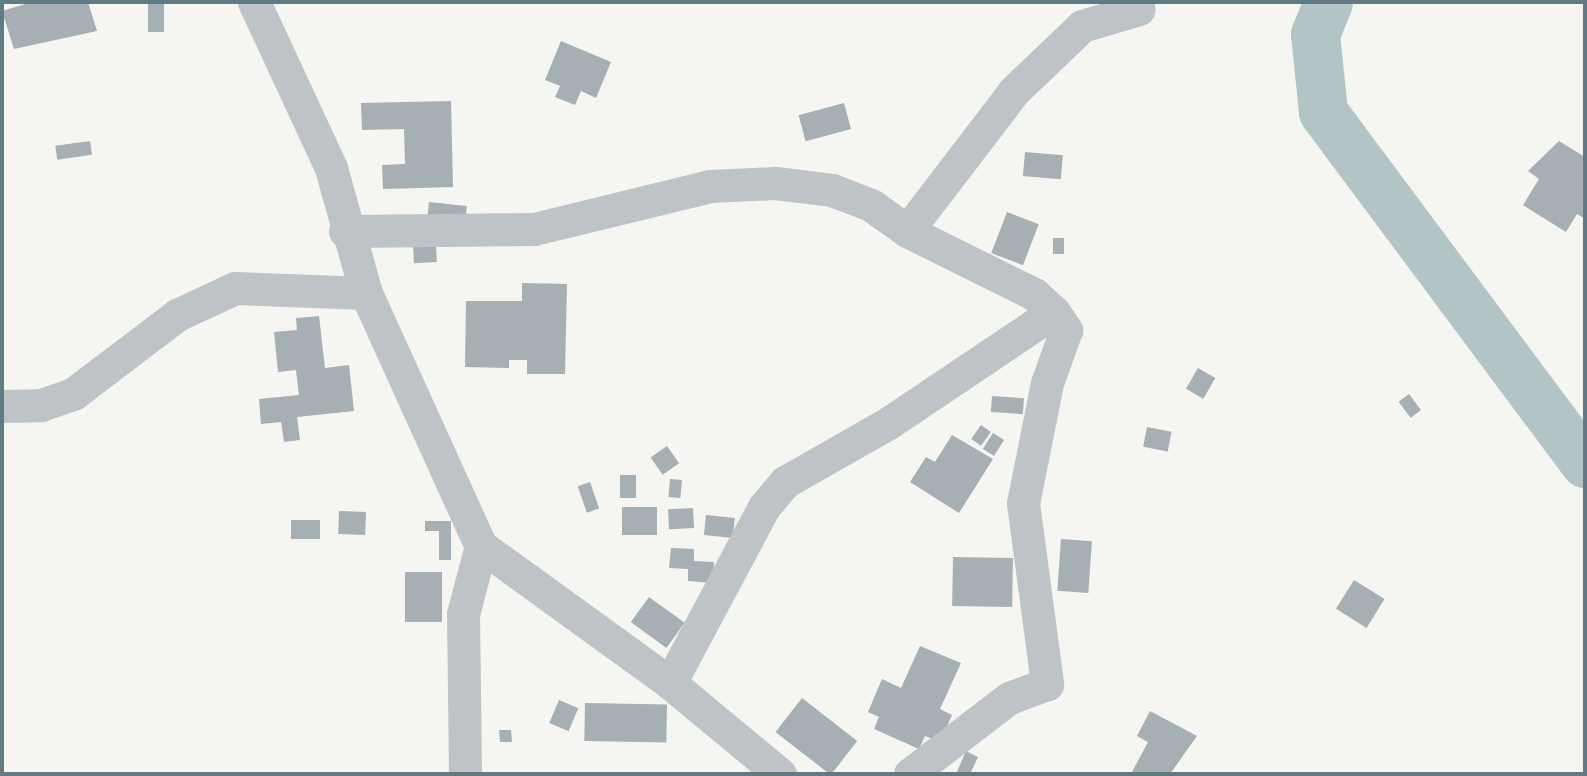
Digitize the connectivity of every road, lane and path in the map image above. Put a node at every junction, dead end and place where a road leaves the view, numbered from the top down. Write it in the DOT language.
graph roads {
  1 [pos="254,2"];
  2 [pos="1139,9"];
  3 [pos="345,231"];
  4 [pos="907,231"];
  5 [pos="366,293"];
  6 [pos="1054,312"];
  7 [pos="2,406"];
  8 [pos="481,546"];
  9 [pos="670,683"];
  10 [pos="465,774"];
  11 [pos="779,774"];
  12 [pos="909,774"];
  1 -- 3 [label="street"];
  2 -- 4 [label="street"];
  3 -- 4 [label="street"];
  3 -- 5 [label="street"];
  4 -- 6 [label="street"];
  5 -- 7 [label="street"];
  5 -- 8 [label="street"];
  6 -- 9 [label="street"];
  6 -- 12 [label="street"];
  8 -- 9 [label="street"];
  8 -- 10 [label="street"];
  9 -- 11 [label="street"];
}
